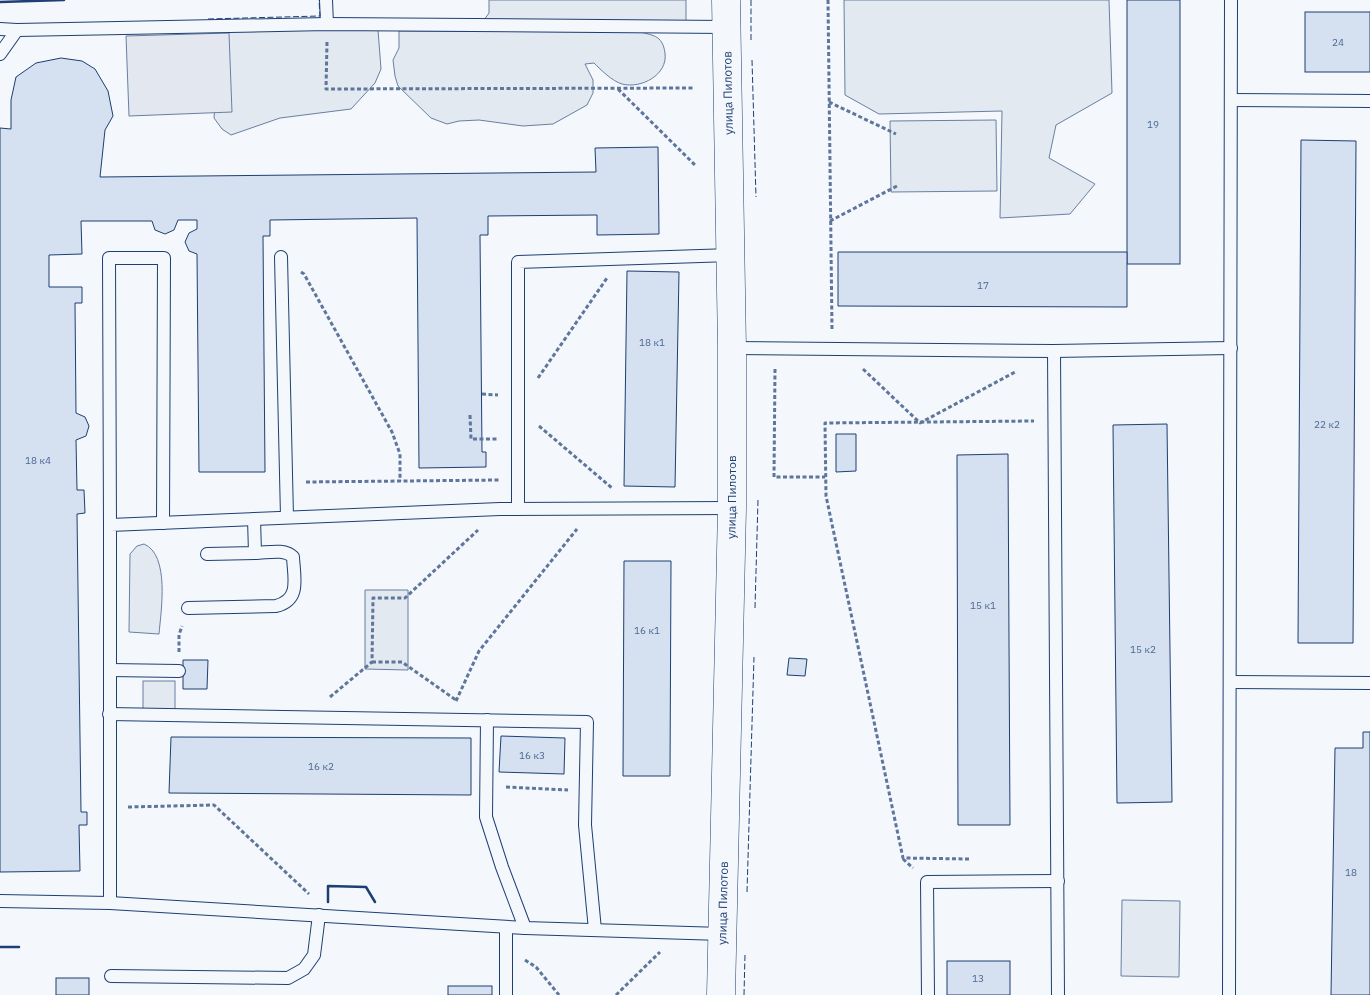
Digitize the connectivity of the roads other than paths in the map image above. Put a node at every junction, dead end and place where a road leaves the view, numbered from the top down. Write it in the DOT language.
graph roads {
  1 [pos="326,0"];
  2 [pos="726,0"];
  3 [pos="1231,0"];
  4 [pos="327,24"];
  5 [pos="726,27"];
  6 [pos="0,29"];
  7 [pos="17,30"];
  8 [pos="0,54"];
  9 [pos="1231,100"];
  10 [pos="1370,101"];
  11 [pos="731,255"];
  12 [pos="281,257"];
  13 [pos="732,348"];
  14 [pos="1231,348"];
  15 [pos="1054,351"];
  16 [pos="732,508"];
  17 [pos="518,509"];
  18 [pos="287,517"];
  19 [pos="254,519"];
  20 [pos="163,523"];
  21 [pos="110,525"];
  22 [pos="255,553"];
  23 [pos="208,554"];
  24 [pos="188,608"];
  25 [pos="110,670"];
  26 [pos="179,670"];
  27 [pos="1230,682"];
  28 [pos="1370,683"];
  29 [pos="109,714"];
  30 [pos="487,720"];
  31 [pos="1058,881"];
  32 [pos="0,901"];
  33 [pos="110,903"];
  34 [pos="325,915"];
  35 [pos="506,927"];
  36 [pos="525,928"];
  37 [pos="595,930"];
  38 [pos="722,934"];
  39 [pos="111,976"];
  40 [pos="506,995"];
  41 [pos="721,995"];
  42 [pos="928,995"];
  43 [pos="1058,995"];
  44 [pos="1229,995"];
  1 -- 4 [label="lane"];
  2 -- 5 [label="street, улица Пилотов"];
  3 -- 9 [label="lane"];
  4 -- 5 [label="lane"];
  4 -- 7 [label="lane"];
  5 -- 11 [label="street, улица Пилотов"];
  6 -- 7 [label="lane"];
  7 -- 8 [label="lane"];
  9 -- 10 [label="lane"];
  9 -- 14 [label="lane"];
  11 -- 13 [label="street, улица Пилотов"];
  11 -- 17 [label="lane"];
  12 -- 18 [label="lane"];
  13 -- 15 [label="lane"];
  13 -- 16 [label="street, улица Пилотов"];
  14 -- 15 [label="lane"];
  14 -- 27 [label="lane"];
  15 -- 31 [label="lane"];
  16 -- 17 [label="lane"];
  16 -- 38 [label="street, улица Пилотов"];
  17 -- 18 [label="lane"];
  18 -- 19 [label="lane"];
  19 -- 20 [label="lane"];
  19 -- 22 [label="lane"];
  20 -- 21 [label="lane"];
  20 -- 21 [label="lane"];
  21 -- 25 [label="lane"];
  22 -- 23 [label="lane"];
  22 -- 24 [label="lane"];
  25 -- 26 [label="lane"];
  25 -- 29 [label="lane"];
  27 -- 28 [label="lane"];
  27 -- 44 [label="lane"];
  29 -- 30 [label="lane"];
  29 -- 33 [label="lane"];
  30 -- 36 [label="lane"];
  30 -- 37 [label="lane"];
  31 -- 42 [label="lane"];
  31 -- 43 [label="lane"];
  32 -- 33 [label="lane"];
  33 -- 34 [label="lane"];
  34 -- 35 [label="lane"];
  34 -- 39 [label="lane"];
  35 -- 36 [label="lane"];
  35 -- 40 [label="lane"];
  36 -- 37 [label="lane"];
  37 -- 38 [label="lane"];
  38 -- 41 [label="street, улица Пилотов"];
}
